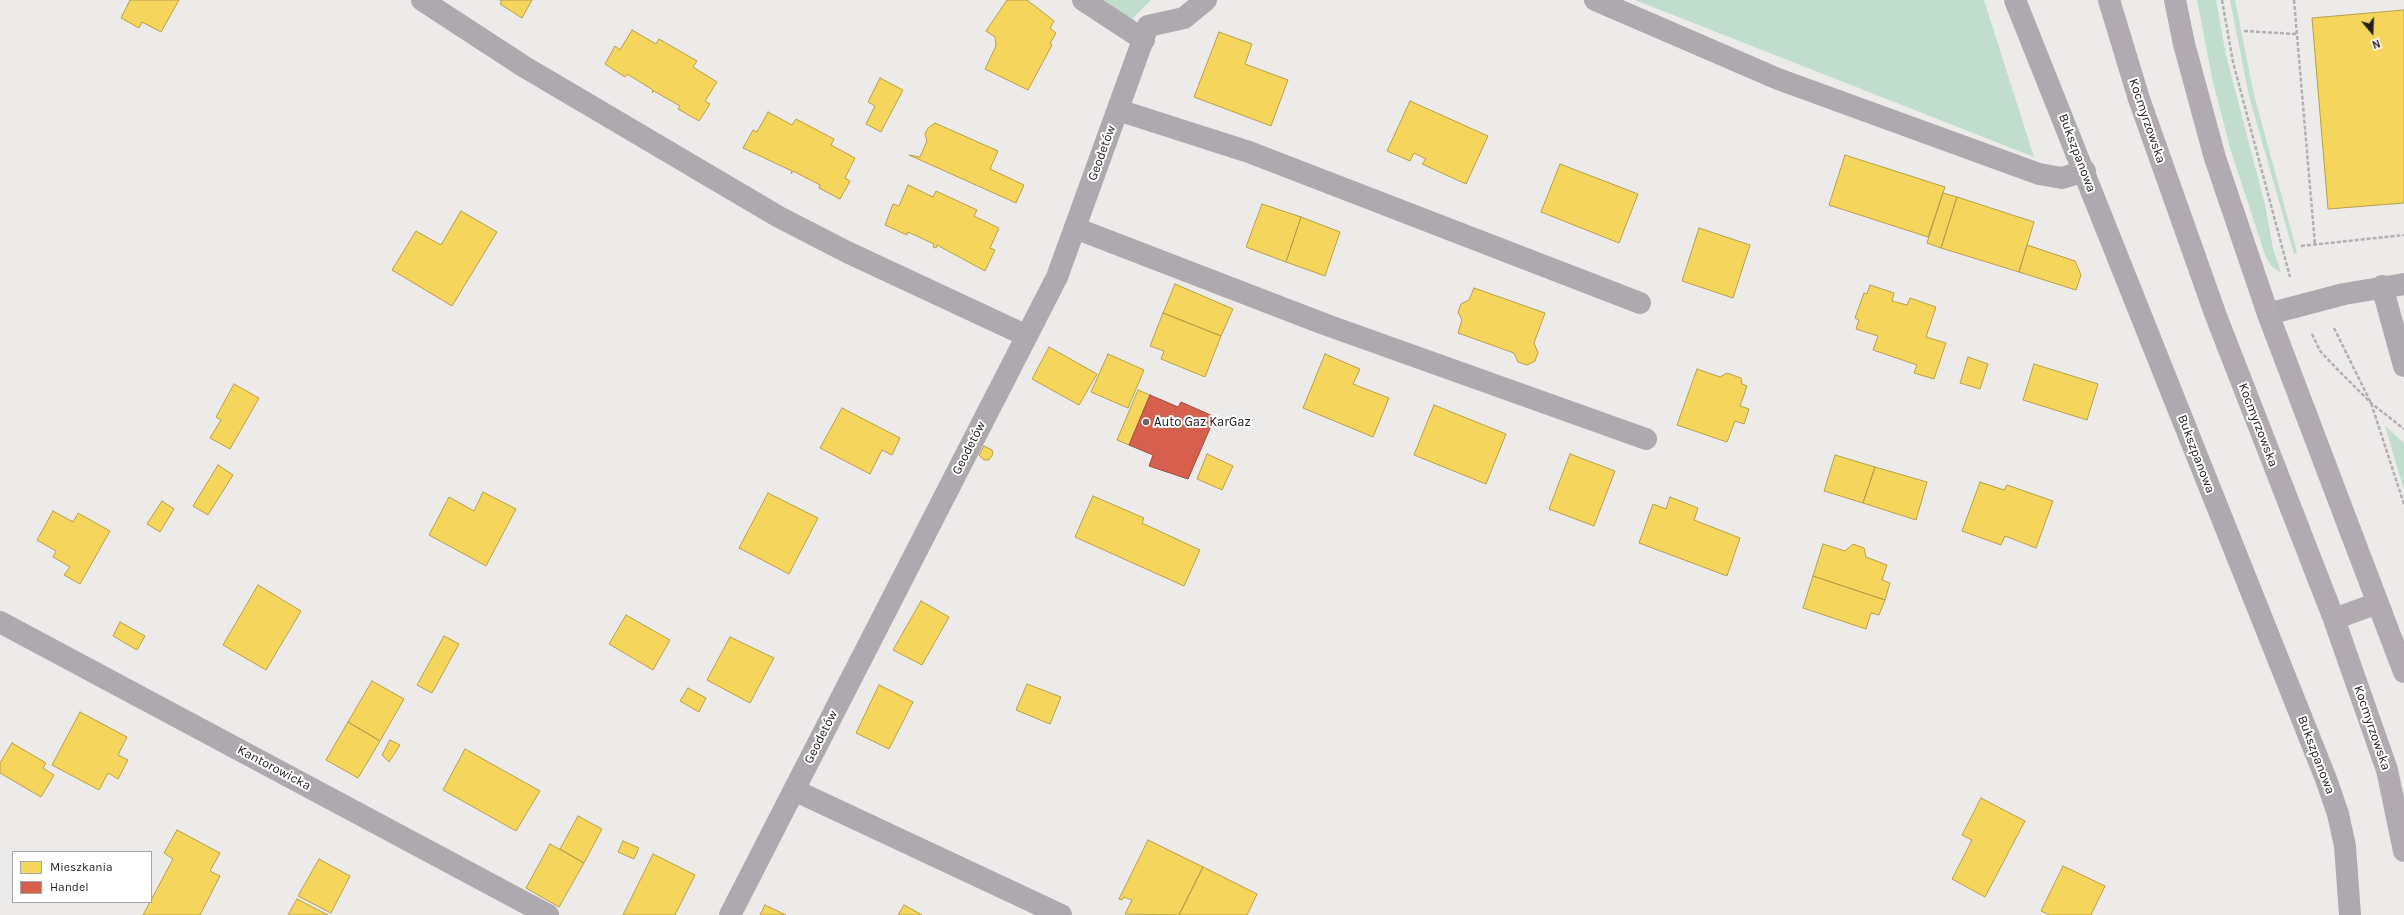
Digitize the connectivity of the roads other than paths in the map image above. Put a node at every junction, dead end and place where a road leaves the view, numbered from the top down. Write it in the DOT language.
graph roads {
  1 [pos="422,0"];
  2 [pos="1083,0"];
  3 [pos="1206,0"];
  4 [pos="1595,0"];
  5 [pos="2015,0"];
  6 [pos="2109,0"];
  7 [pos="2175,0"];
  8 [pos="1144,40"];
  9 [pos="1118,110"];
  10 [pos="2085,171"];
  11 [pos="1075,228"];
  12 [pos="2404,284"];
  13 [pos="2382,286"];
  14 [pos="1640,303"];
  15 [pos="2268,314"];
  16 [pos="1027,336"];
  17 [pos="2404,366"];
  18 [pos="1646,439"];
  19 [pos="2378,603"];
  20 [pos="2334,619"];
  21 [pos="0,622"];
  22 [pos="2404,672"];
  23 [pos="794,790"];
  24 [pos="2404,851"];
  25 [pos="548,915"];
  26 [pos="730,915"];
  27 [pos="1060,915"];
  28 [pos="2350,915"];
  1 -- 16 [label="street"];
  2 -- 8 [label="street"];
  3 -- 8 [label="street, Geodetów"];
  4 -- 10 [label="street"];
  5 -- 10 [label="street, Bukszpanowa"];
  6 -- 20 [label="main road, Kocmyrzowska"];
  7 -- 15 [label="main road"];
  8 -- 9 [label="street, Geodetów"];
  9 -- 11 [label="street, Geodetów"];
  9 -- 14 [label="street"];
  10 -- 28 [label="street, Bukszpanowa"];
  11 -- 16 [label="street, Geodetów"];
  11 -- 18 [label="street"];
  12 -- 13 [label="street"];
  13 -- 15 [label="street"];
  13 -- 17 [label="street"];
  15 -- 19 [label="main road"];
  16 -- 23 [label="street, Geodetów"];
  19 -- 20 [label="main road"];
  19 -- 22 [label="main road"];
  20 -- 24 [label="main road, Kocmyrzowska"];
  21 -- 25 [label="street, Kantorowicka"];
  23 -- 26 [label="street, Geodetów"];
  23 -- 27 [label="street"];
}
